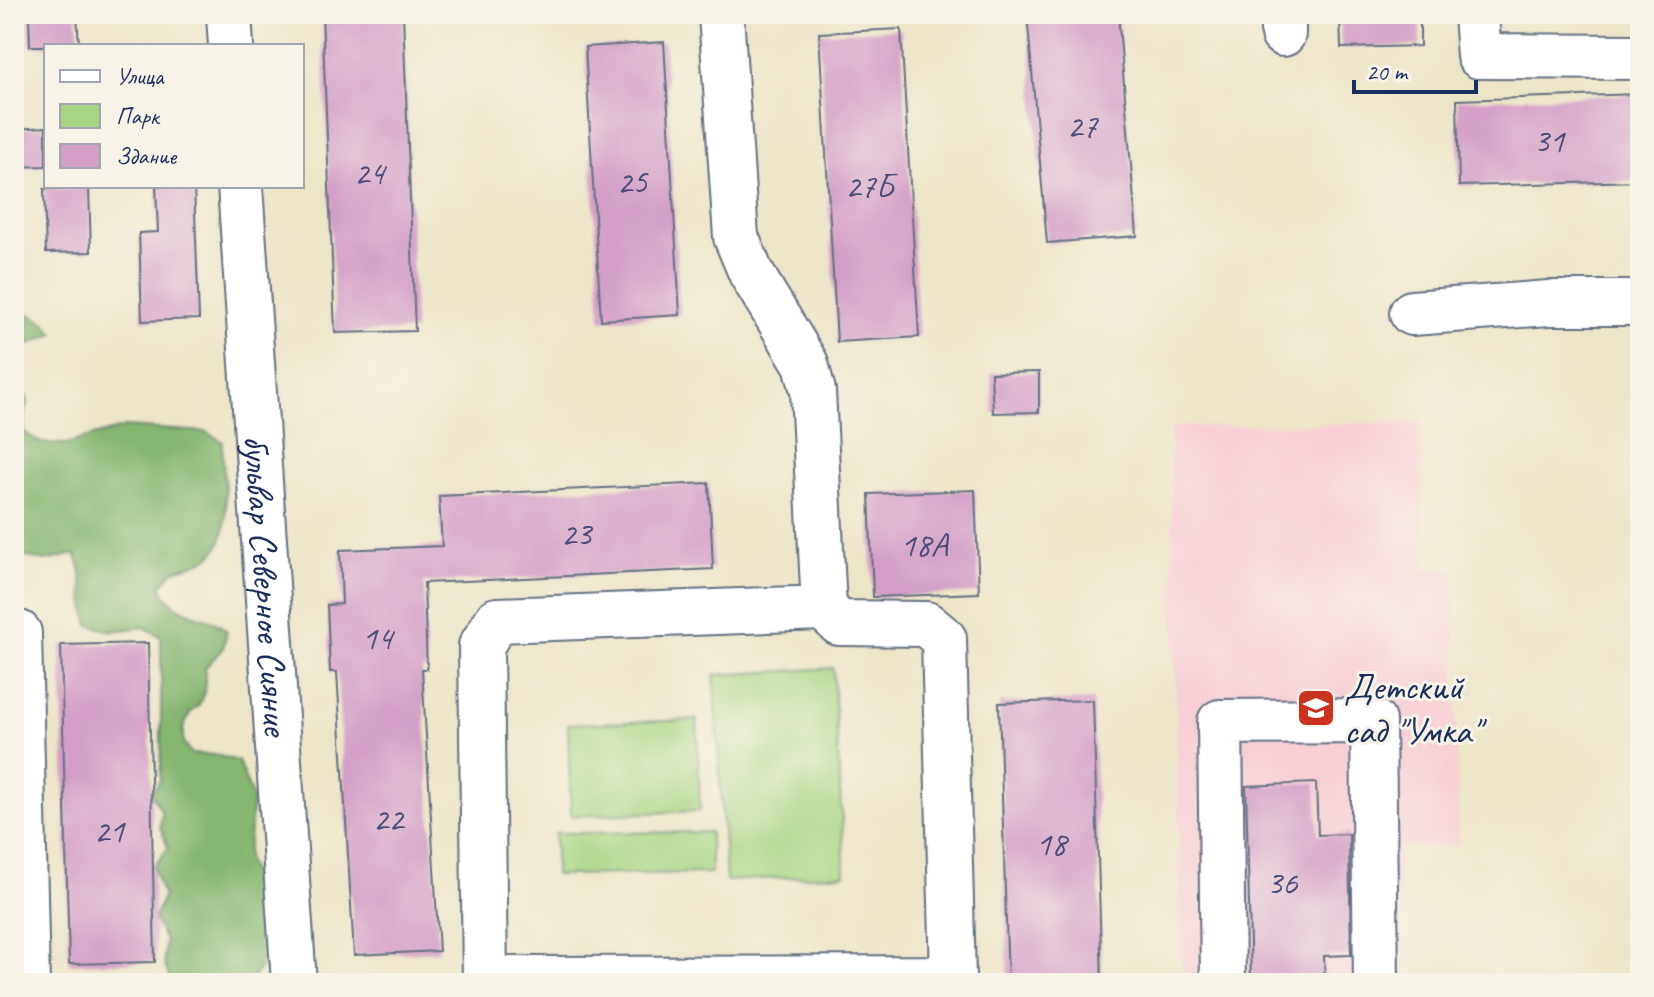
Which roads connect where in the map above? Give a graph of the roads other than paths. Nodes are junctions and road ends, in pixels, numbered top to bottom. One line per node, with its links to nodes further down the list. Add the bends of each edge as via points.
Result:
1 (229, 14): 4 (street)
2 (721, 14): 9 (street, via 736,237 751,273 806,364 813,391)
3 (1476, 14): 5 (street, via 1479,56)
4 (231, 44)
5 (1640, 57)
6 (240, 188): 13 (street, бульвар Северное Сияние)
7 (1640, 303): 8 (street)
8 (1412, 313)
9 (824, 608): 11 (street, via 497,620 481,646); 11 (street, via 839,623 926,624 944,639 953,978)
10 (19, 633): 12 (street)
11 (485, 981)
12 (27, 983)
13 (294, 983)
14 (1223, 983): 15 (street, via 1220,722 1373,721)
15 (1376, 983)

